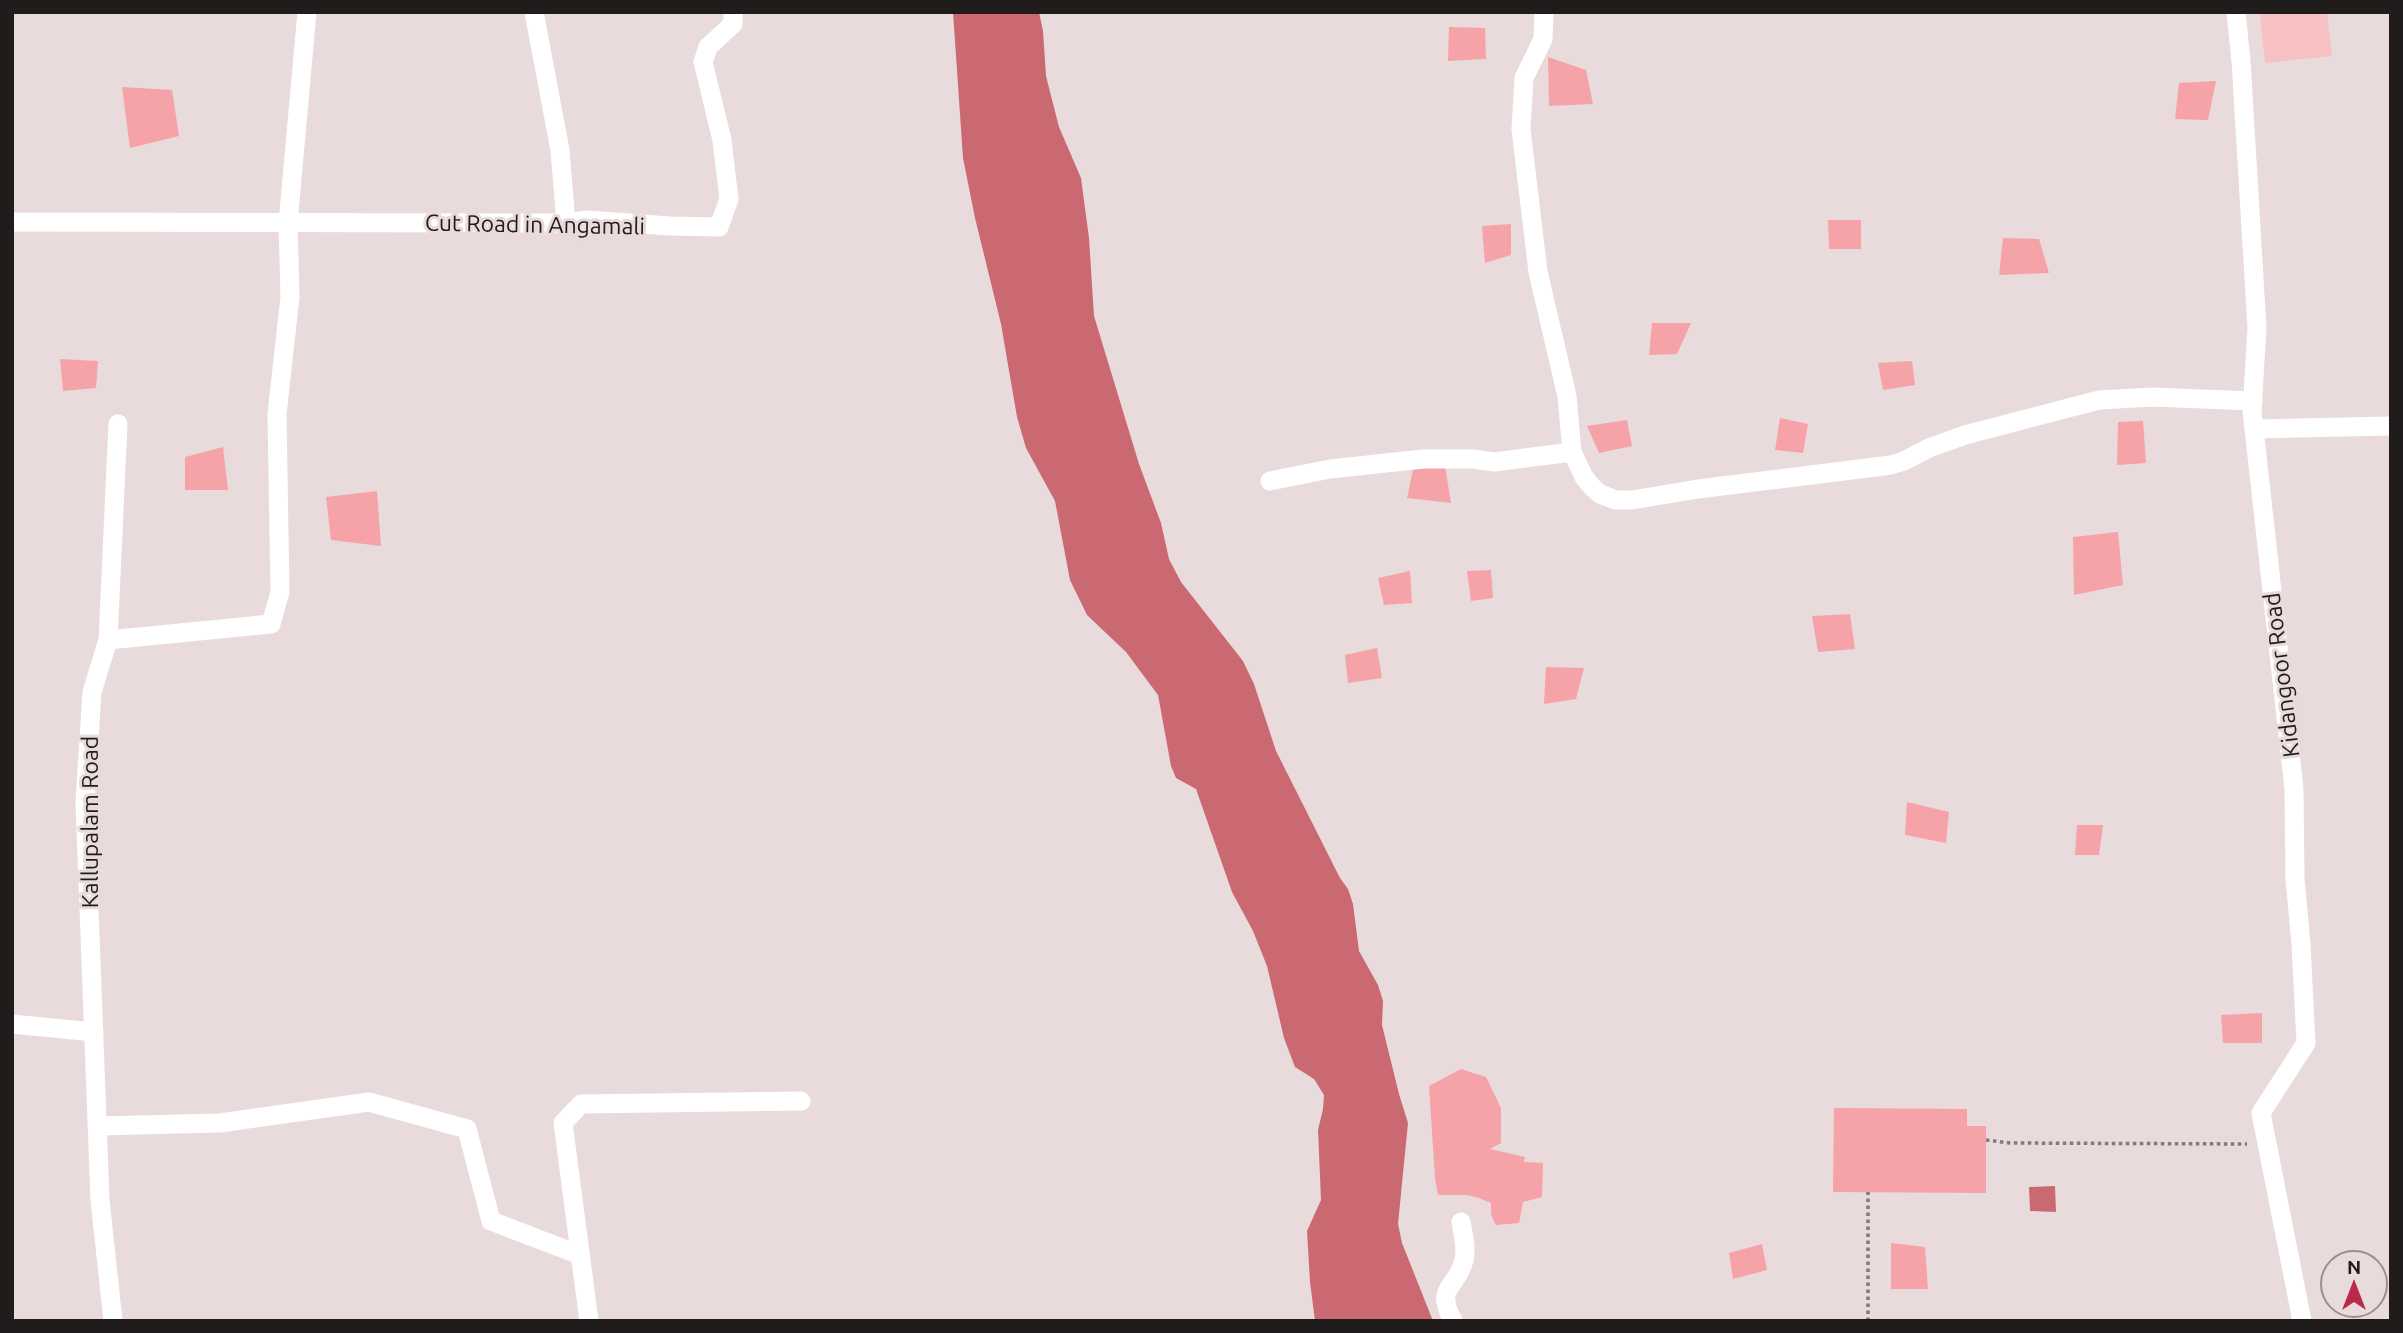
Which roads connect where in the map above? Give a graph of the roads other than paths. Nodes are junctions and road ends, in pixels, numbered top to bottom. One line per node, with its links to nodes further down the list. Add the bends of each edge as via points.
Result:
1 (307, 12): 7 (street)
2 (534, 12): 8 (street, via 561,150)
3 (733, 12): 8 (street, Cut Road in Angamali, via 733,24 708,47 703,62 722,140 729,199 719,227 587,220)
4 (1544, 12): 13 (street, via 1545,33 1524,78 1521,129 1538,272 1567,396)
5 (2236, 12): 9 (street, Kidangoor Road, via 2258,328)
6 (12, 222): 7 (street, Cut Road in Angamali)
7 (288, 223): 8 (street, Cut Road in Angamali); 15 (street, via 290,297 277,414 280,592 271,624)
8 (566, 223)
9 (2253, 401): 12 (street, Kidangoor Road); 13 (street, via 2099,400 1965,435 1891,465 1632,500 1600,494 1584,477)
10 (118, 424): 15 (street, Kallupalam Road)
11 (2391, 426): 12 (street)
12 (2254, 429): 25 (street, Kidangoor Road, via 2294,789 2306,1043 2261,1113)
13 (1573, 452): 14 (street, via 1494,462 1423,459)
14 (1270, 481)
15 (108, 640): 17 (street, Kallupalam Road, via 92,692 85,802)
16 (12, 1024): 17 (street)
17 (94, 1032): 19 (street, Kallupalam Road)
18 (801, 1101): 21 (street, via 581,1104 564,1124)
19 (98, 1126): 21 (street, via 220,1123 369,1102 467,1129 491,1221); 22 (street, Kallupalam Road, via 100,1200)
20 (1461, 1222): 24 (street, via 1465,1257 1445,1301)
21 (580, 1255): 23 (street)
22 (113, 1321)
23 (589, 1321)
24 (1453, 1321)
25 (2302, 1321)

